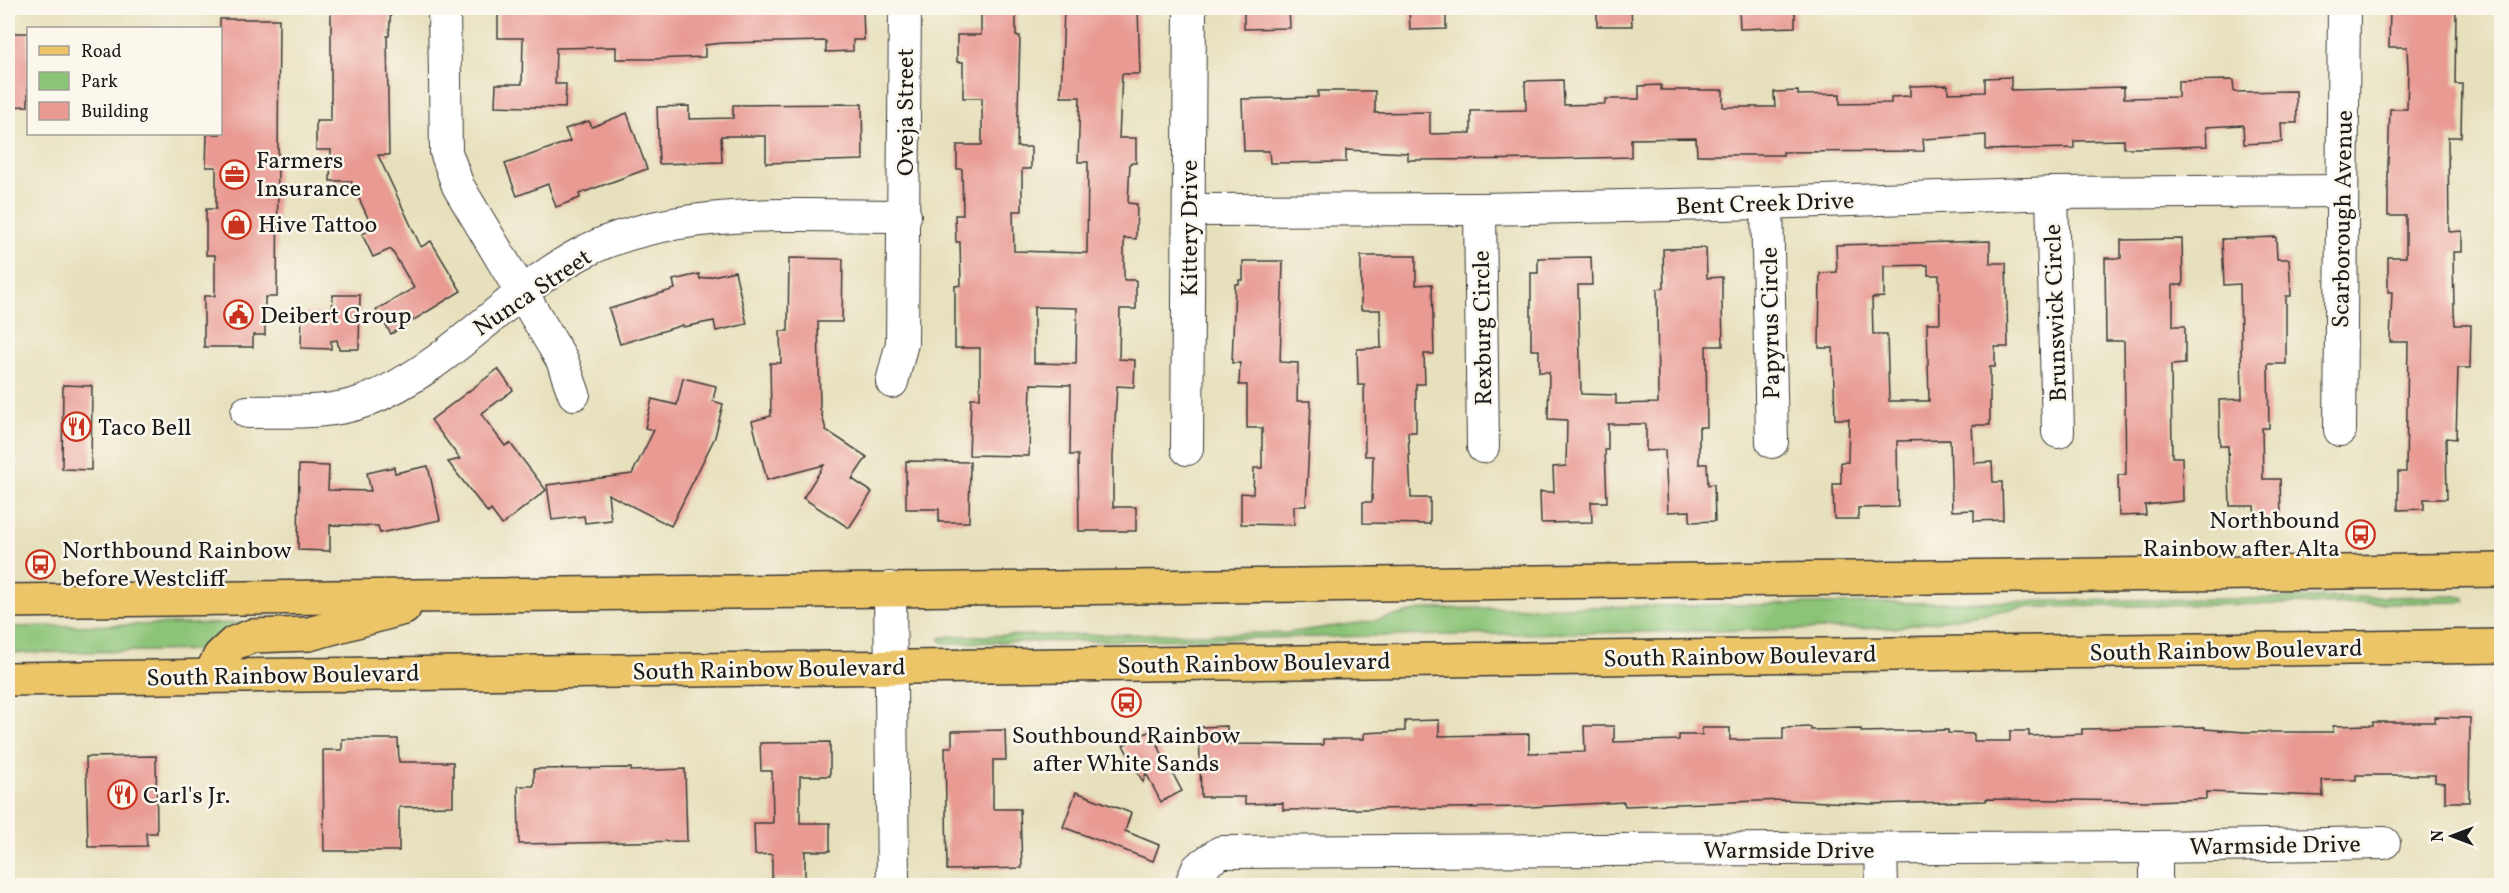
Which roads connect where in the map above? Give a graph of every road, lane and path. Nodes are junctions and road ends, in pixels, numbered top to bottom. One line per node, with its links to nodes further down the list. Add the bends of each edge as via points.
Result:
1 (444, 8): 11 (street, via 446,152 458,186)
2 (905, 8): 10 (street, Oveja Street)
3 (1190, 8): 9 (street, Kittery Drive)
4 (2344, 8): 5 (street, Scarborough Avenue)
5 (2342, 191): 6 (street, Bent Creek Drive); 15 (street, Scarborough Avenue)
6 (2052, 193): 7 (street, Bent Creek Drive); 16 (street, Brunswick Circle)
7 (1767, 203): 8 (street, Bent Creek Drive); 17 (street, Papyrus Circle)
8 (1480, 209): 9 (street, Bent Creek Drive); 18 (street, Rexburg Circle)
9 (1189, 210): 19 (street, Kittery Drive)
10 (905, 216): 11 (street, Nunca Street, via 745,216 656,225 579,254); 12 (street, Oveja Street, via 902,343)
11 (523, 293): 13 (street, via 562,360); 14 (street, Nunca Street, via 407,381 363,402 320,411)
12 (892, 382)
13 (574, 394)
14 (247, 412)
15 (2340, 430)
16 (2058, 432)
17 (1772, 442)
18 (1483, 447)
19 (1187, 449)
20 (2502, 570): 21 (main road)
21 (890, 588): 22 (main road); 25 (street)
22 (449, 596): 23 (main road); 26 (main road, via 309,634 252,636 234,643 220,656)
23 (8, 601)
24 (2502, 646): 25 (main road, South Rainbow Boulevard)
25 (891, 667): 26 (main road, South Rainbow Boulevard); 32 (street)
26 (210, 676): 27 (main road, South Rainbow Boulevard)
27 (8, 680)
28 (2384, 843): 29 (street, Warmside Drive)
29 (2156, 847): 30 (street, Warmside Drive); 34 (street)
30 (1881, 849): 31 (street, Warmside Drive, via 1221,852); 33 (street)
31 (1194, 877)
32 (893, 885)
33 (1882, 885)
34 (2156, 885)

